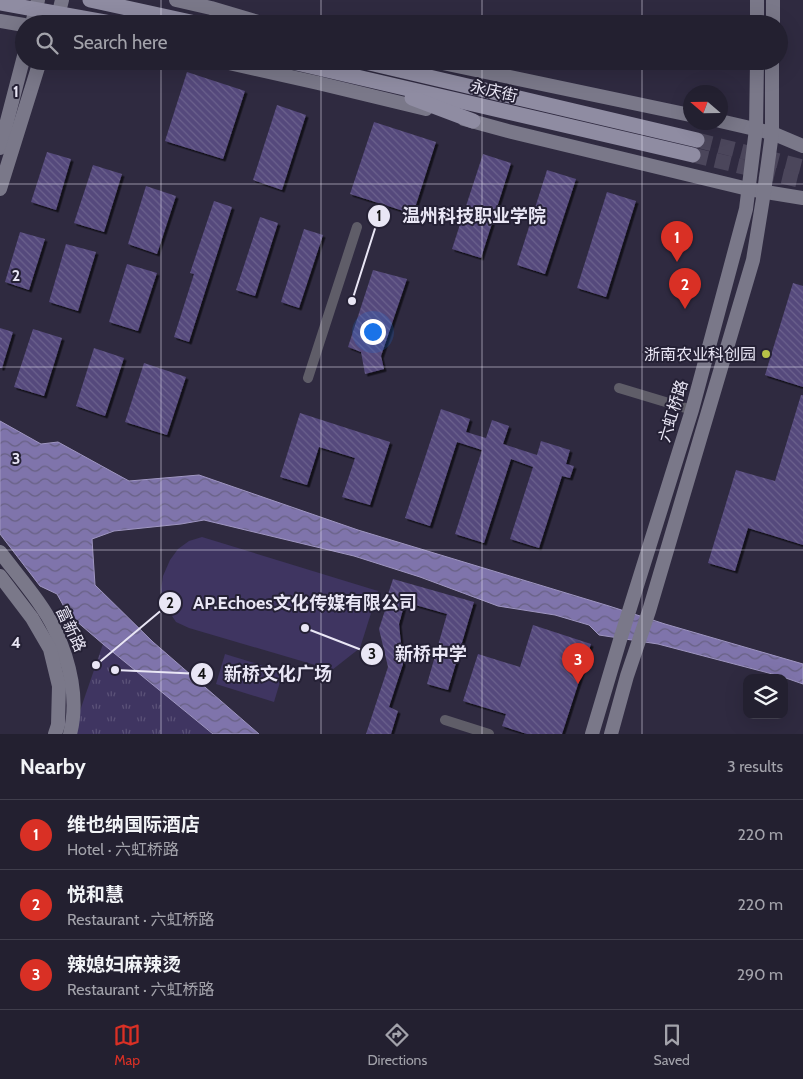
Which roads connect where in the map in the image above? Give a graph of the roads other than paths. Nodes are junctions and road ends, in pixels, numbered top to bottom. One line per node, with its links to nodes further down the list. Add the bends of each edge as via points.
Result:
1 (38, 0): 8 (main road)
2 (62, 0): 9 (main road)
3 (90, 0): 11 (main road)
4 (176, 0): 12 (main road)
5 (757, 0): 13 (main road)
6 (773, 0): 14 (main road)
7 (0, 3): 10 (main road)
8 (34, 15)
9 (58, 15)
10 (66, 15)
11 (159, 15)
12 (235, 15)
13 (757, 15)
14 (773, 15)
15 (0, 21): 16 (main road)
16 (15, 24)
17 (20, 70): 32 (main road)
18 (37, 70): 33 (main road)
19 (260, 70): 27 (main road)
20 (327, 70): 25 (main road, 永庆街)
21 (396, 70): 25 (main road, 永庆街, via 695,147)
22 (476, 70): 26 (main road)
23 (757, 70): 29 (main road, 六虹桥路)
24 (772, 70): 30 (main road, 六虹桥路)
25 (362, 78): 27 (main road)
26 (683, 114)
27 (473, 121): 34 (main road)
28 (728, 123): 29 (main road)
29 (756, 129): 30 (main road); 34 (main road, 六虹桥路)
30 (772, 133): 31 (main road); 35 (main road, 六虹桥路)
31 (803, 146)
32 (0, 148)
33 (0, 189)
34 (748, 189): 35 (main road); 40 (main road, 六虹桥路, via 746,209)
35 (764, 192): 36 (main road); 48 (main road, 六虹桥路, via 753,260)
36 (803, 198)
37 (357, 227): 38 (street)
38 (308, 378)
39 (619, 388): 40 (street)
40 (692, 410): 47 (main road, 六虹桥路)
41 (0, 552): 45 (main road, 富新路, via 55,629 70,670 74,702)
42 (0, 576): 44 (main road, 富新路, via 32,618 50,649 59,686)
43 (445, 720): 46 (street)
44 (56, 734)
45 (70, 734)
46 (489, 734)
47 (592, 734)
48 (611, 734)

